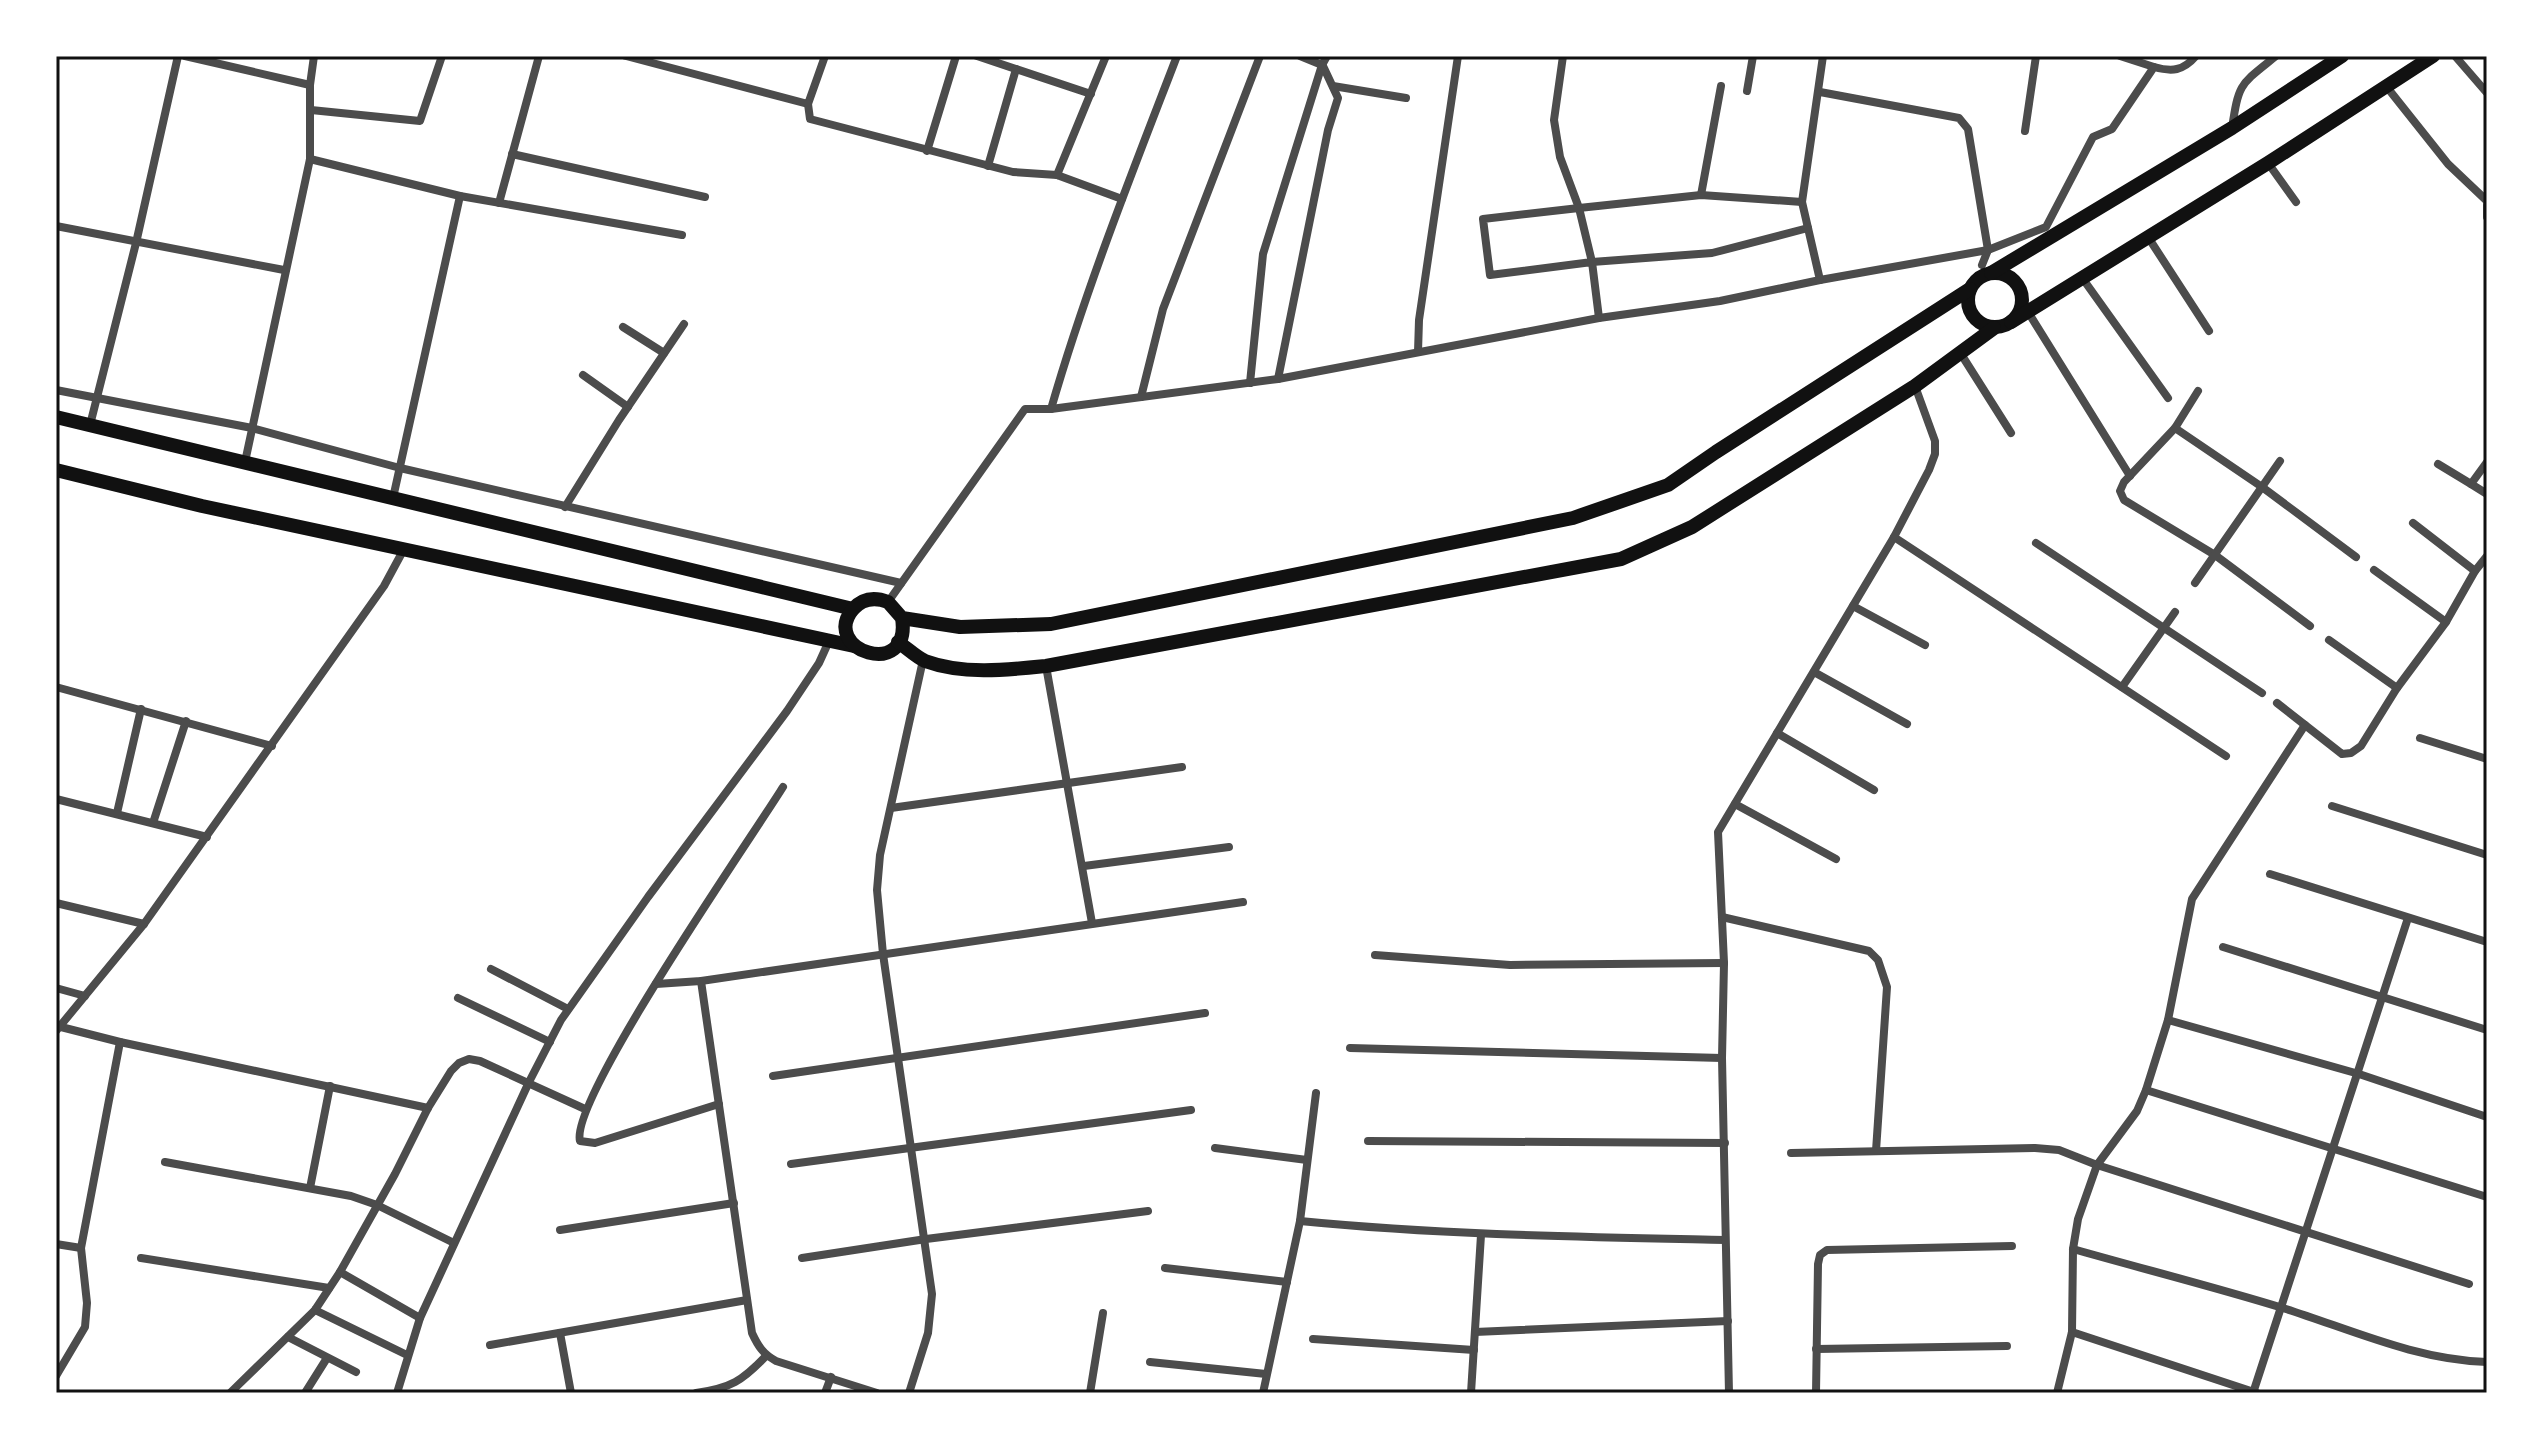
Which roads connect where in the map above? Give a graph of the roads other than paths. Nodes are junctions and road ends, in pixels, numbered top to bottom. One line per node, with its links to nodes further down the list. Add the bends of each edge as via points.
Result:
1 (178, 56): 61 (street)
2 (185, 56): 28 (street)
3 (314, 56): 28 (street)
4 (442, 56): 38 (street, via 420,121)
5 (539, 56): 42 (street)
6 (626, 56): 37 (street)
7 (825, 56): 37 (street)
8 (956, 56): 41 (street)
9 (977, 56): 27 (street)
10 (1106, 56): 35 (street)
11 (1177, 56): 50 (street)
12 (1260, 56): 85 (street, via 1163,309)
13 (1300, 56): 25 (street)
14 (1458, 56): 76 (street)
15 (1563, 56): 55 (street, via 1554,120 1560,157)
16 (1753, 56): 32 (street)
17 (1823, 56): 33 (street)
18 (2036, 56): 40 (street)
19 (2120, 56): 26 (street)
20 (2196, 56): 26 (street, via 2171,72)
21 (2276, 56): 39 (street, via 2238,90)
22 (2342, 56): 39 (highway)
23 (2433, 56): 31 (highway)
24 (2455, 56): 34 (street)
25 (1325, 61): 29 (street); 81 (street, via 1263,254)
26 (2154, 67): 62 (street, via 2112,129 2093,137 2046,227)
27 (1016, 69): 35 (street); 45 (street)
28 (310, 85): 38 (street)
29 (1333, 86): 36 (street); 80 (street, via 1338,98)
30 (1721, 86): 47 (street)
31 (2386, 86): 44 (highway); 54 (street, via 2448,164)
32 (1747, 91)
33 (1820, 92): 51 (street); 62 (street, via 1964,122)
34 (2487, 93)
35 (1091, 94): 46 (street)
36 (1406, 98)
37 (808, 104): 41 (street, via 810,119)
38 (311, 110): 43 (street)
39 (2232, 128): 64 (highway)
40 (2025, 131)
41 (927, 151): 45 (street)
42 (512, 154): 49 (street); 53 (street)
43 (310, 159): 48 (street); 65 (street)
44 (2268, 163): 52 (street); 60 (highway)
45 (988, 166): 46 (street)
46 (1057, 175): 50 (street)
47 (1701, 195): 51 (street); 55 (street)
48 (460, 196): 53 (street); 99 (street)
49 (705, 197)
50 (1122, 199): 89 (street, via 1075,325)
51 (1802, 202): 58 (street)
52 (2296, 202)
53 (499, 203): 59 (street)
54 (2487, 203): 56 (street)
55 (1579, 208): 63 (street); 63 (street, via 1483,219 1490,275)
56 (2487, 217)
57 (56, 226): 61 (street)
58 (1808, 228): 63 (street, via 1712,253); 67 (street)
59 (682, 235)
60 (2148, 237): 66 (highway); 75 (street)
61 (136, 243): 65 (street); 87 (street)
62 (1988, 250): 64 (street); 67 (street)
63 (1592, 262): 70 (street)
64 (1987, 269): 68 (highway); 71 (highway, via 2009,276 2020,290 2021,308)
65 (284, 270): 92 (street)
66 (2083, 279): 69 (highway); 86 (street)
67 (1820, 280): 70 (street)
68 (1970, 289): 74 (highway, via 1972,315); 122 (highway, via 1668,485 1573,518 1051,624 960,627)
69 (2028, 312): 71 (highway); 101 (street)
70 (1599, 318): 76 (street)
71 (2011, 322): 74 (highway)
72 (684, 324): 77 (street)
73 (623, 327): 77 (street)
74 (1994, 328): 78 (highway)
75 (2209, 331)
76 (1418, 352): 80 (street)
77 (664, 353): 88 (street)
78 (1961, 354): 82 (highway); 94 (street)
79 (583, 375): 88 (street)
80 (1278, 379): 81 (street)
81 (1250, 383): 85 (street)
82 (1915, 386): 108 (street, via 1935,454); 132 (highway, via 1692,527 1621,559)
83 (56, 390): 87 (street)
84 (2198, 391): 93 (street)
85 (1141, 397): 89 (street)
86 (2168, 398)
87 (96, 399): 91 (street); 92 (street)
88 (628, 407): 106 (street)
89 (1051, 409): 116 (street, via 1025,409)
90 (56, 417): 91 (highway)
91 (90, 425): 96 (highway)
92 (252, 428): 96 (street); 99 (street)
93 (2175, 428): 101 (street); 103 (street)
94 (2011, 433)
95 (2280, 461): 103 (street)
96 (245, 462): 105 (highway)
97 (2487, 462): 102 (street)
98 (2438, 464): 102 (street)
99 (400, 468): 105 (street); 106 (street)
100 (56, 470): 110 (highway)
101 (2130, 476): 111 (street, via 2120,491 2124,500)
102 (2471, 484): 104 (street)
103 (2262, 487): 111 (street); 113 (street)
104 (2487, 494)
105 (393, 498): 120 (highway)
106 (565, 507): 116 (street)
107 (2413, 523): 115 (street)
108 (1894, 537): 119 (street); 135 (street)
109 (2036, 543): 125 (street)
110 (404, 549): 127 (highway); 145 (street)
111 (2215, 555): 117 (street); 124 (street)
112 (2487, 556): 115 (street)
113 (2356, 557)
114 (2374, 570): 123 (street)
115 (2475, 571): 123 (street)
116 (901, 583): 118 (street)
117 (2195, 583)
118 (888, 602): 120 (highway, via 869,599); 122 (highway)
119 (1853, 606): 129 (street); 133 (street)
120 (853, 609): 130 (highway, via 847,632)
121 (2175, 612): 125 (street)
122 (902, 618): 128 (highway)
123 (2446, 622): 136 (street)
124 (2310, 626)
125 (2163, 629): 135 (street); 137 (street)
126 (2329, 640): 136 (street)
127 (829, 641): 130 (highway); 182 (street, via 787,711)
128 (898, 642): 130 (highway, via 877,655); 131 (highway)
129 (1925, 645)
130 (854, 646)
131 (923, 660): 132 (highway, via 988,671); 155 (street)
132 (1046, 666): 149 (street)
133 (1814, 672): 141 (street); 143 (street)
134 (56, 687): 139 (street)
135 (2122, 687): 146 (street)
136 (2397, 688): 142 (street, via 2361,746 2351,753 2342,754)
137 (2262, 693)
138 (2277, 703): 142 (street)
139 (141, 709): 140 (street); 156 (street)
140 (186, 721): 145 (street); 157 (street)
141 (1907, 724)
142 (2305, 725): 184 (street, via 2192,899)
143 (1777, 733): 151 (street); 153 (street)
144 (2420, 738): 147 (street)
145 (272, 746): 158 (street)
146 (2226, 756)
147 (2487, 759)
148 (1182, 767): 149 (street)
149 (1069, 785): 155 (street); 162 (street)
150 (783, 787): 177 (street)
151 (1874, 790)
152 (56, 799): 156 (street)
153 (1735, 804): 161 (street); 166 (street, via 1718,832)
154 (2332, 806): 160 (street)
155 (891, 808): 172 (street, via 877,890)
156 (117, 813): 157 (street)
157 (153, 823): 158 (street)
158 (207, 837): 169 (street)
159 (1229, 847): 162 (street)
160 (2487, 855)
161 (1836, 859)
162 (1084, 866): 168 (street)
163 (2270, 874): 167 (street)
164 (1243, 902): 168 (street)
165 (56, 903): 169 (street)
166 (1722, 917): 174 (street); 208 (street, via 1869,951 1878,960 1887,987)
167 (2408, 918): 170 (street); 181 (street)
168 (1092, 923): 172 (street)
169 (144, 924): 179 (street)
170 (2487, 942)
171 (2223, 947): 181 (street)
172 (883, 954): 176 (street); 190 (street)
173 (1375, 955): 174 (street, via 1510,965)
174 (1724, 963): 191 (street)
175 (491, 969): 182 (street)
176 (701, 981): 177 (street); 198 (street)
177 (656, 984): 200 (street)
178 (56, 988): 179 (street)
179 (85, 996): 185 (street)
180 (458, 998): 188 (street)
181 (2384, 998): 186 (street); 192 (street)
182 (568, 1009): 188 (street)
183 (1205, 1013): 190 (street)
184 (2168, 1020): 192 (street); 196 (street)
185 (57, 1028): 187 (street)
186 (2487, 1030)
187 (120, 1042): 195 (street); 228 (street)
188 (550, 1042): 194 (street)
189 (1350, 1048): 191 (street)
190 (898, 1057): 193 (street); 206 (street)
191 (1722, 1058): 204 (street)
192 (2359, 1074): 202 (street); 207 (street)
193 (773, 1076)
194 (529, 1082): 199 (street, via 469,1059 451,1071); 200 (street); 225 (street)
195 (330, 1086): 199 (street); 214 (street)
196 (2146, 1090): 207 (street); 213 (street)
197 (1316, 1093): 210 (street)
198 (719, 1104): 200 (street, via 589,1144 579,1135); 216 (street)
199 (428, 1108): 217 (street)
200 (585, 1109)
201 (1191, 1110): 206 (street)
202 (2487, 1117)
203 (1368, 1141): 204 (street)
204 (1725, 1143): 224 (street)
205 (1215, 1148): 210 (street)
206 (913, 1149): 212 (street); 223 (street)
207 (2334, 1149): 215 (street); 221 (street)
208 (1876, 1151): 209 (street); 213 (street, via 2035,1148 2059,1150)
209 (1791, 1153)
210 (1307, 1160): 219 (street)
211 (165, 1162): 214 (street)
212 (791, 1164)
213 (2097, 1165): 221 (street); 229 (street)
214 (310, 1188): 217 (street)
215 (2487, 1197)
216 (734, 1203): 220 (street); 237 (street)
217 (377, 1205): 225 (street); 233 (street)
218 (1148, 1211): 223 (street)
219 (1300, 1221): 222 (street); 234 (street)
220 (560, 1230)
221 (2306, 1232): 235 (street); 238 (street)
222 (1481, 1235): 224 (street); 243 (street)
223 (926, 1239): 231 (street); 268 (street, via 932,1315)
224 (1725, 1240): 242 (street)
225 (454, 1243): 241 (street)
226 (56, 1244): 228 (street)
227 (2012, 1246): 250 (street, via 1827,1250 1818,1264)
228 (81, 1248): 259 (street, via 85,1327)
229 (2073, 1249): 238 (street); 244 (street)
230 (141, 1258): 236 (street)
231 (802, 1258)
232 (1165, 1268): 234 (street)
233 (340, 1272): 236 (street); 241 (street)
234 (1287, 1282): 258 (street)
235 (2469, 1284)
236 (329, 1288): 239 (street)
237 (747, 1300): 245 (street); 253 (street, via 752,1333)
238 (2282, 1308): 256 (street, via 2427,1355); 275 (street)
239 (315, 1310): 246 (street); 252 (street)
240 (1103, 1313): 269 (street)
241 (420, 1318): 252 (street)
242 (1728, 1321): 243 (street); 272 (street)
243 (1475, 1332): 251 (street)
244 (2072, 1332): 274 (street); 275 (street)
245 (560, 1333): 248 (street); 264 (street)
246 (288, 1337): 254 (street); 261 (street)
247 (1313, 1339): 251 (street)
248 (490, 1345)
249 (2007, 1346): 250 (street)
250 (1816, 1349): 273 (street)
251 (1474, 1350): 271 (street)
252 (407, 1355): 263 (street)
253 (766, 1356): 260 (street); 265 (street, via 733,1385)
254 (327, 1358): 257 (street); 262 (street)
255 (1150, 1362): 258 (street)
256 (2487, 1362)
257 (356, 1372)
258 (1266, 1374): 270 (street)
259 (56, 1376)
260 (831, 1377): 266 (street); 267 (street)
261 (230, 1393)
262 (305, 1393)
263 (397, 1393)
264 (571, 1393)
265 (696, 1393)
266 (825, 1393)
267 (877, 1393)
268 (909, 1393)
269 (1090, 1393)
270 (1263, 1393)
271 (1471, 1393)
272 (1729, 1393)
273 (1816, 1393)
274 (2057, 1393)
275 (2255, 1393)

